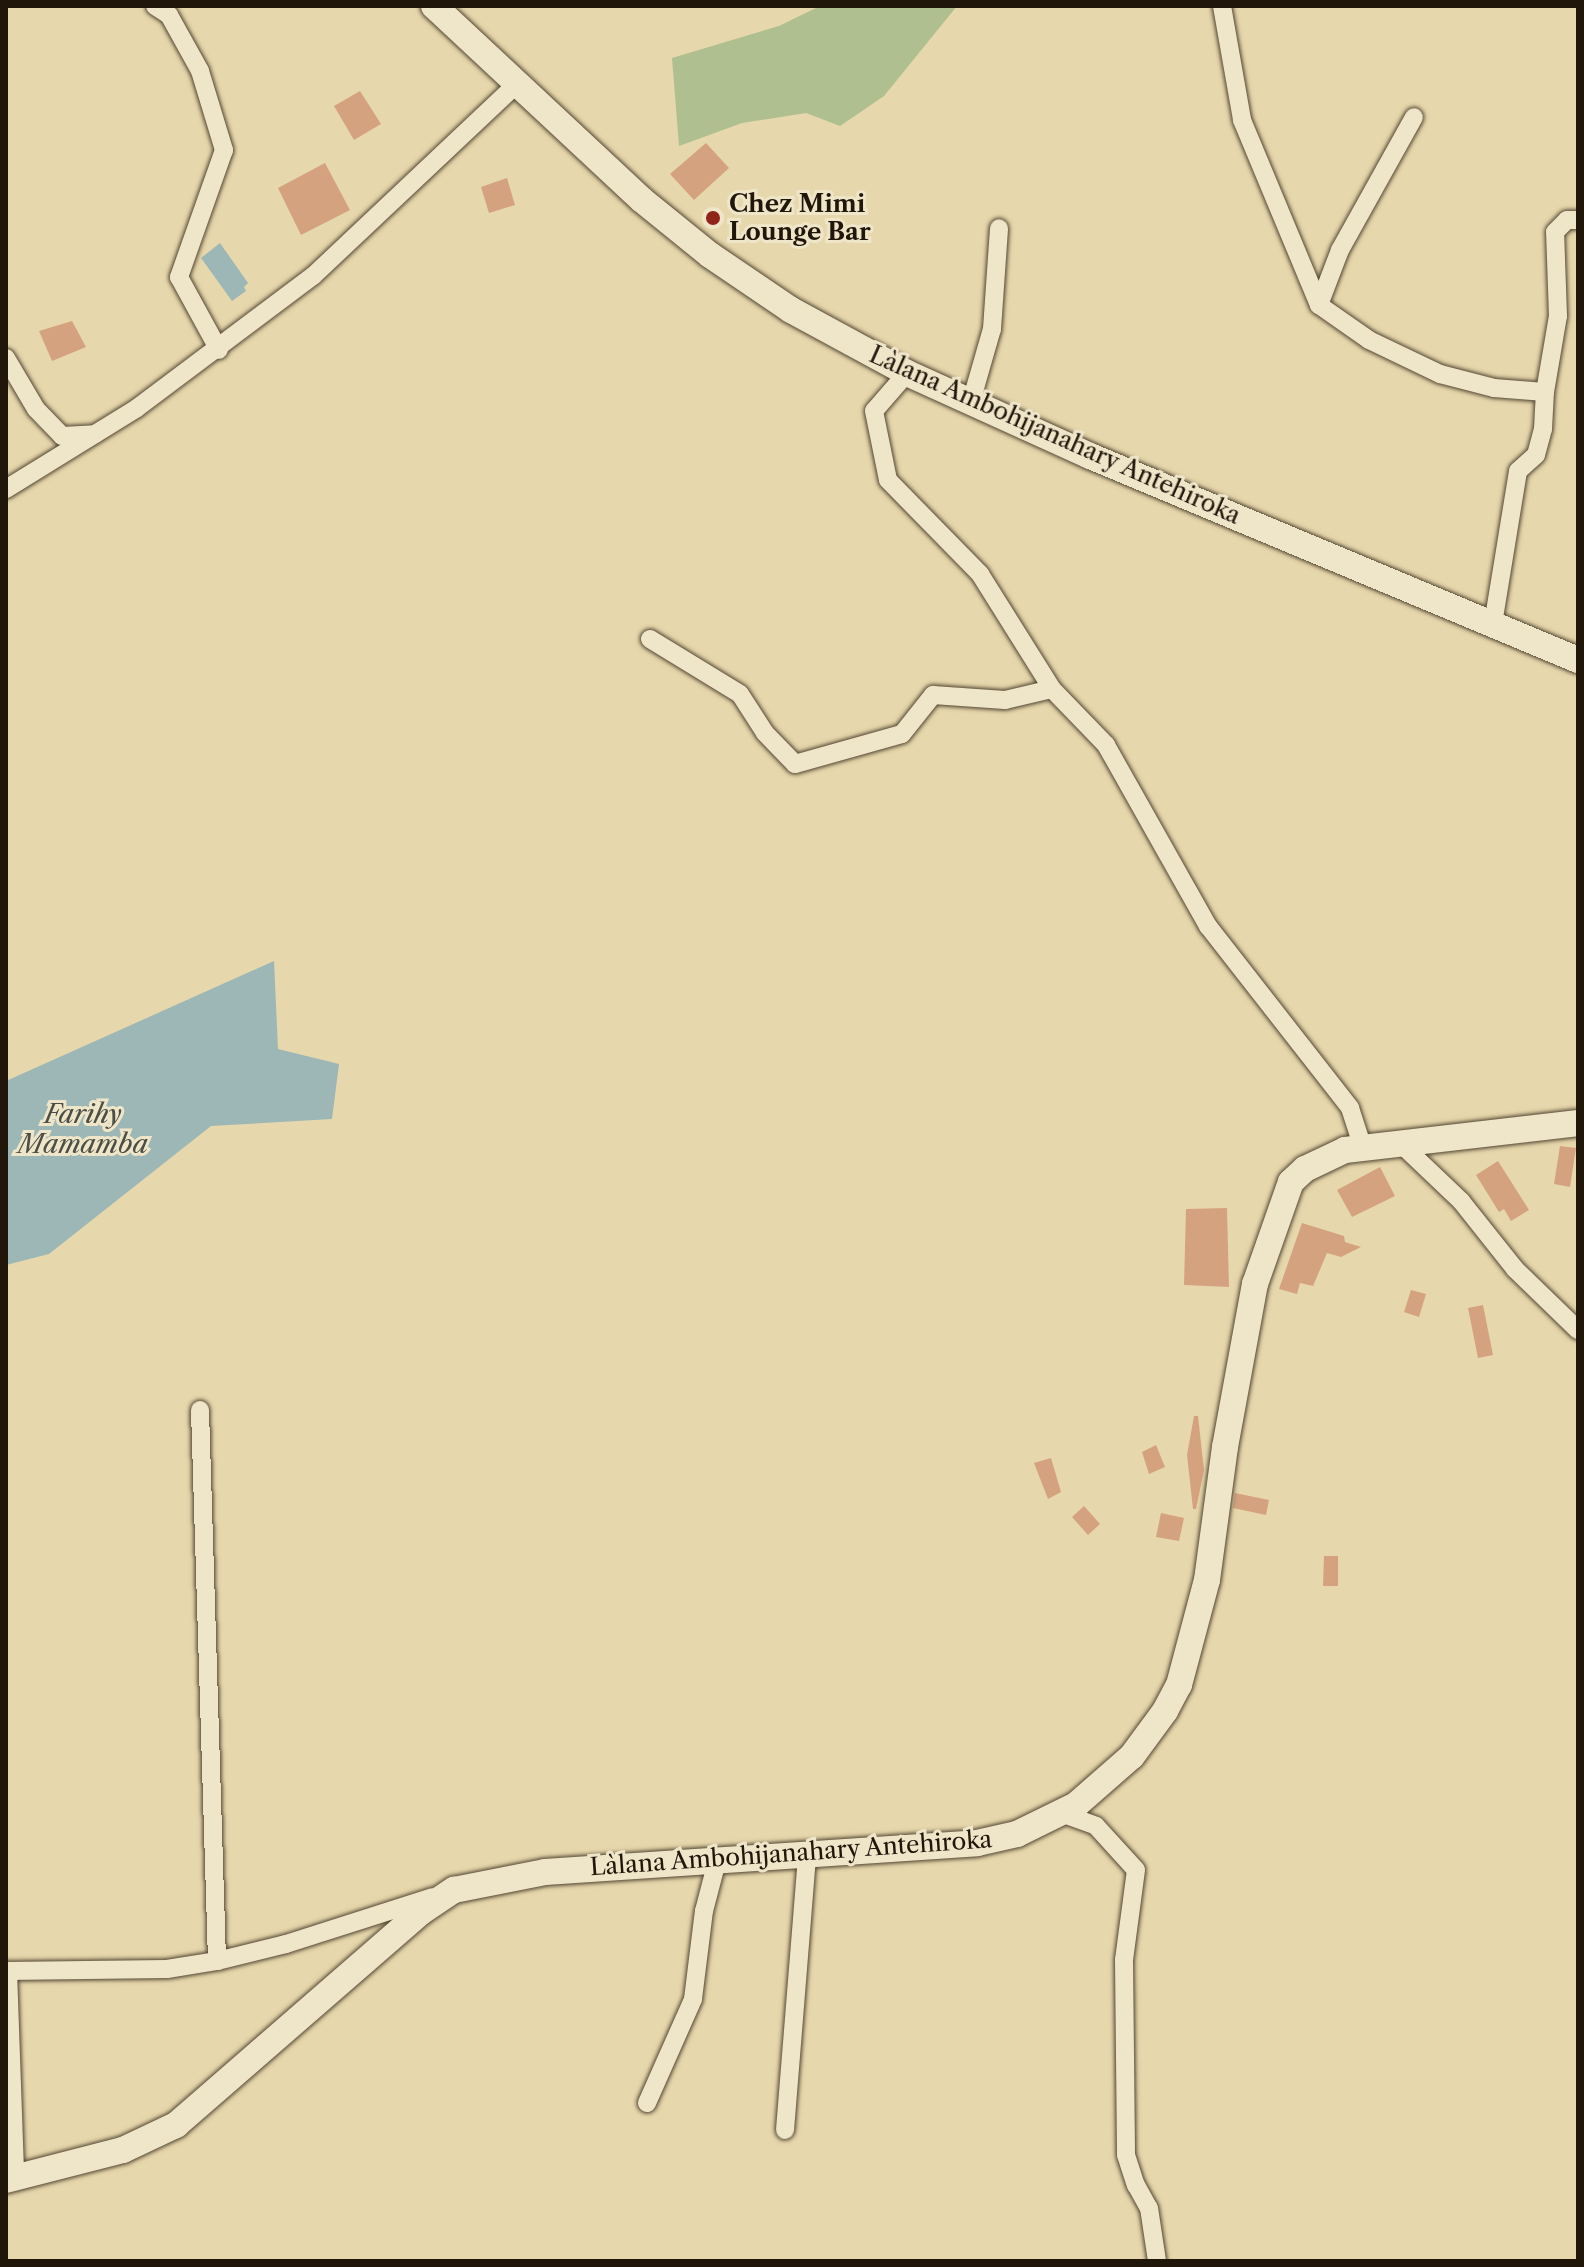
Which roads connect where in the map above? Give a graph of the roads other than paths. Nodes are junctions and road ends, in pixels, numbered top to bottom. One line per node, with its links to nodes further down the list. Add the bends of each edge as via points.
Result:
1 (155, 6): 9 (street, via 169,15 200,71 224,150 179,277)
2 (434, 6): 4 (street, Làlana Ambohijanahary Antehiroka)
3 (1222, 6): 8 (street, via 1242,120)
4 (516, 85): 9 (street, via 313,276); 11 (street, Làlana Ambohijanahary Antehiroka, via 710,255 791,310)
5 (1414, 117): 8 (street, via 1340,250)
6 (1578, 220): 12 (street, via 1567,220 1555,232 1558,316)
7 (999, 228): 13 (street, via 992,329)
8 (1319, 305): 12 (street, via 1369,340 1440,374 1494,388)
9 (219, 350): 14 (street)
10 (6, 358): 14 (street, via 36,409 62,436)
11 (907, 373): 13 (street, Làlana Ambohijanahary Antehiroka); 19 (street, via 874,411 888,480 980,574)
12 (1545, 392): 16 (street, via 1536,455 1518,471)
13 (971, 402): 16 (street, Làlana Ambohijanahary Antehiroka)
14 (98, 434): 15 (street)
15 (6, 489)
16 (1493, 624): 18 (street, Làlana Ambohijanahary Antehiroka)
17 (650, 639): 19 (street, via 740,694 765,733 795,764 902,734 933,695 1005,700)
18 (1578, 660)
19 (1052, 689): 22 (street, via 1106,745 1208,926 1350,1108)
20 (1578, 1123): 21 (street, Làlana Ambohijanahary Antehiroka)
21 (1399, 1142): 22 (street, Làlana Ambohijanahary Antehiroka); 23 (street, via 1461,1201 1515,1269)
22 (1363, 1148): 25 (street, Làlana Ambohijanahary Antehiroka, via 1345,1150 1305,1169 1291,1182 1282,1203 1255,1284 1207,1580 1179,1685 1132,1756)
23 (1578, 1330)
24 (200, 1410): 29 (street)
25 (1061, 1813): 26 (street, Làlana Ambohijanahary Antehiroka, via 1017,1834 977,1843); 34 (street, via 1096,1826 1136,1870 1124,1960 1126,2155 1149,2208)
26 (807, 1855): 27 (street, Làlana Ambohijanahary Antehiroka); 32 (street)
27 (717, 1861): 28 (street, Làlana Ambohijanahary Antehiroka, via 545,1872); 31 (street, via 704,1911 693,1999)
28 (454, 1890): 29 (street); 33 (street, Làlana Ambohijanahary Antehiroka, via 421,1912 176,2125 123,2150)
29 (217, 1961): 30 (street, via 167,1969)
30 (7, 1971): 33 (street)
31 (647, 2103)
32 (785, 2130)
33 (11, 2178)
34 (1157, 2261)

